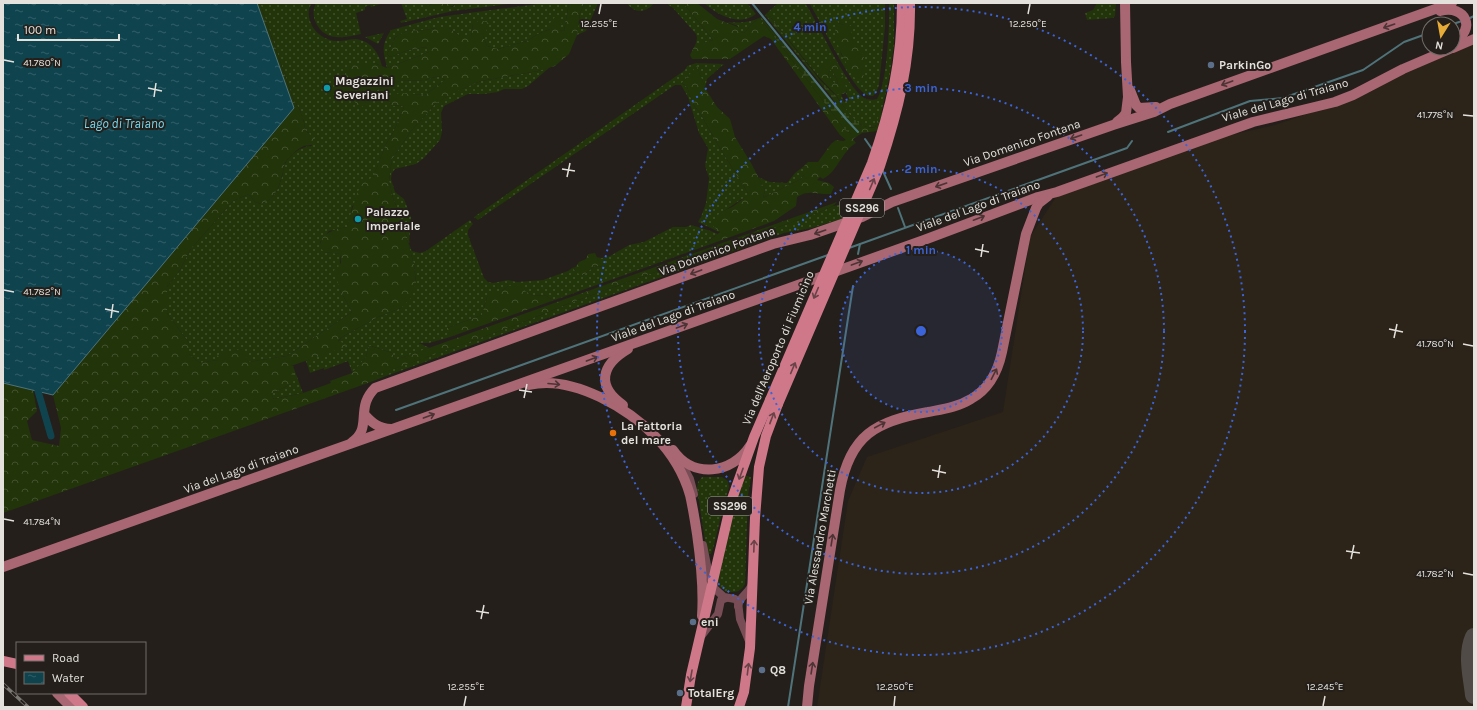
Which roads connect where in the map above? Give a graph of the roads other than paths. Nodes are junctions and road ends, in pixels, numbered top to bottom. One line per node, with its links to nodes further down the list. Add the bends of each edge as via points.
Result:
1 (902, 3): 21 (main road, Via dell'Aeroporto di Fiumicino / SS296, one-way to 21, bridge, via 900,60 886,125)
2 (910, 3): 21 (main road, Via dell'Aeroporto di Fiumicino / SS296, one-way to 2, bridge, via 877,173 889,139 902,91 908,53)
3 (1125, 3): 12 (street)
4 (1452, 3): 5 (street, Via Domenico Fontana)
5 (1411, 18): 6 (street, via 1444,10 1458,11 1466,21); 13 (street, Via Domenico Fontana, one-way to 13)
6 (1461, 36)
7 (1474, 39): 8 (street, Viale del Lago di Traiano)
8 (1461, 45)
9 (1426, 56): 11 (street)
10 (1434, 56): 11 (street, Viale del Lago di Traiano)
11 (1403, 69): 15 (street, Viale del Lago di Traiano, one-way to 11, via 1253,122 1335,102)
12 (1127, 81): 13 (street, via 1139,108); 14 (street, via 1126,113)
13 (1170, 104): 14 (street, Via Domenico Fontana, via 1154,112)
14 (1113, 124): 22 (street, Via Domenico Fontana, one-way to 22, via 892,202 862,217 810,236 773,244 375,388 366,402)
15 (1057, 192): 16 (street, Viale del Lago di Traiano, one-way to 15); 43 (street, Via Alessandro Marchetti, one-way to 15, via 839,496 850,457 865,436 881,424 959,405 971,400 986,387 994,376 1001,358 1023,244 1030,221 1039,203)
16 (646, 339): 17 (street, via 614,359); 18 (street, Viale del Lago di Traiano, one-way to 16)
17 (605, 376): 19 (street, via 598,387); 26 (street, via 605,382 617,400 648,422)
18 (502, 391): 19 (street, one-way to 19, via 545,383); 20 (street, Viale del Lago di Traiano)
19 (587, 392): 32 (street, via 615,405 645,426 679,469 692,507 702,567 703,604)
20 (488, 395): 23 (street, Via del Lago di Traiano, one-way to 20)
21 (774, 402): 24 (main road, Via dell'Aeroporto di Fiumicino / SS296); 29 (main road, Via dell'Aeroporto di Fiumicino / SS296, one-way to 21, via 756,483)
22 (365, 415): 23 (street, via 377,426); 25 (street, via 361,433)
23 (392, 429): 25 (street, Via del Lago di Traiano)
24 (754, 437): 26 (street, via 738,460 717,469 691,466); 28 (main road, Via dell'Aeroporto di Fiumicino / SS296, one-way to 28, via 732,499)
25 (349, 445): 27 (street, Via del Lago di Traiano)
26 (676, 454): 28 (street, via 690,479 706,564)
27 (3, 567)
28 (712, 580): 30 (street, via 717,592); 32 (main road, Via dell'Aeroporto di Fiumicino)
29 (753, 583): 31 (street, via 740,598); 33 (main road, Via dell'Aeroporto di Fiumicino)
30 (726, 598): 31 (street, via 735,599); 32 (street, via 721,600 718,614 703,633)
31 (738, 606): 33 (street)
32 (697, 646): 41 (main road, Via dell'Aeroporto di Fiumicino, one-way to 41)
33 (750, 648): 42 (main road, Via dell'Aeroporto di Fiumicino, one-way to 33, via 744,692)
34 (3, 662): 35 (main road); 36 (street)
35 (16, 664)
36 (16, 667)
37 (58, 694): 39 (street)
38 (70, 694): 40 (main road)
39 (71, 707)
40 (83, 707)
41 (686, 707)
42 (739, 707)
43 (807, 707)

